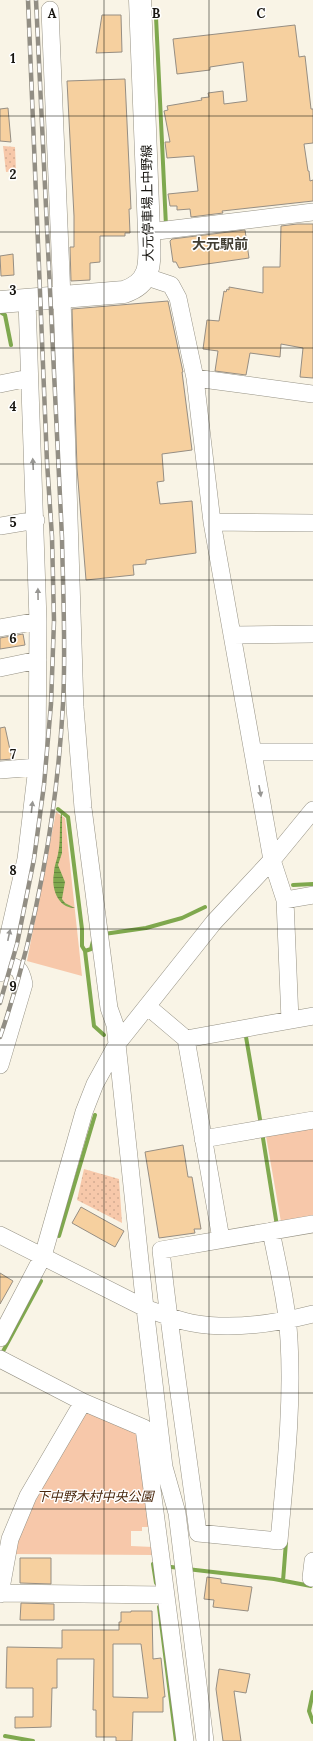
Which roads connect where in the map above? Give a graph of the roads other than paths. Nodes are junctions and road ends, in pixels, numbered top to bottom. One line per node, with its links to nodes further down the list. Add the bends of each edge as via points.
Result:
1 (140, 0): 4 (main road, 大元停車場上中野線)
2 (50, 10): 6 (street)
3 (313, 212): 4 (street)
4 (160, 230): 5 (main road, 大元停車場上中野線)
5 (147, 277): 6 (main road, 大元停車場上中野線, via 124,292); 10 (street, via 171,285 178,298)
6 (62, 298): 7 (main road, 大元停車場上中野線); 36 (street, via 75,707 83,808 109,1008 115,1025)
7 (27, 301): 8 (main road, 大元停車場上中野線); 9 (street)
8 (0, 302)
9 (29, 378): 11 (street); 13 (street, one-way to 9)
10 (194, 378): 12 (street); 14 (street)
11 (0, 384)
12 (313, 394)
13 (36, 520): 16 (street); 17 (street, one-way to 13)
14 (212, 522): 15 (street); 20 (street)
15 (313, 523)
16 (0, 526)
17 (38, 621): 18 (street); 21 (street)
18 (0, 628)
19 (313, 634): 20 (street)
20 (233, 635): 23 (street)
21 (38, 660): 22 (street); 25 (street)
22 (0, 668)
23 (254, 752): 24 (street); 28 (street, one-way to 28)
24 (313, 752)
25 (37, 767): 26 (street); 31 (street, one-way to 25, via 26,859)
26 (0, 770)
27 (313, 810): 28 (street)
28 (272, 860): 30 (street); 32 (street, via 214,922)
29 (313, 895): 30 (street)
30 (285, 900): 34 (street)
31 (1, 966): 37 (street, via 17,966 22,972 24,984)
32 (147, 1006): 35 (street); 36 (street)
33 (313, 1016): 34 (street)
34 (290, 1020): 35 (street)
35 (186, 1039): 39 (street)
36 (117, 1044): 44 (street, via 95,1084 84,1112); 45 (street)
37 (0, 1066)
38 (313, 1120): 39 (street)
39 (203, 1139): 43 (street)
40 (313, 1224): 41 (street)
41 (276, 1231): 43 (street); 48 (street)
42 (0, 1235): 44 (street)
43 (221, 1239): 47 (street, via 161,1250)
44 (43, 1256): 45 (street); 49 (street)
45 (145, 1308): 47 (street); 57 (street, via 164,1467 177,1512)
46 (313, 1314): 48 (street)
47 (168, 1316): 48 (street, via 191,1323 222,1326); 48 (street, via 198,1533 279,1541 289,1414)
48 (288, 1320)
49 (0, 1338)
50 (1, 1360): 51 (street)
51 (83, 1402): 54 (street, via 28,1496 10,1539); 55 (street, via 144,1428)
52 (313, 1561): 53 (street)
53 (313, 1578)
54 (0, 1593): 55 (street)
55 (165, 1595): 56 (street)
56 (185, 1741)
57 (205, 1741)

